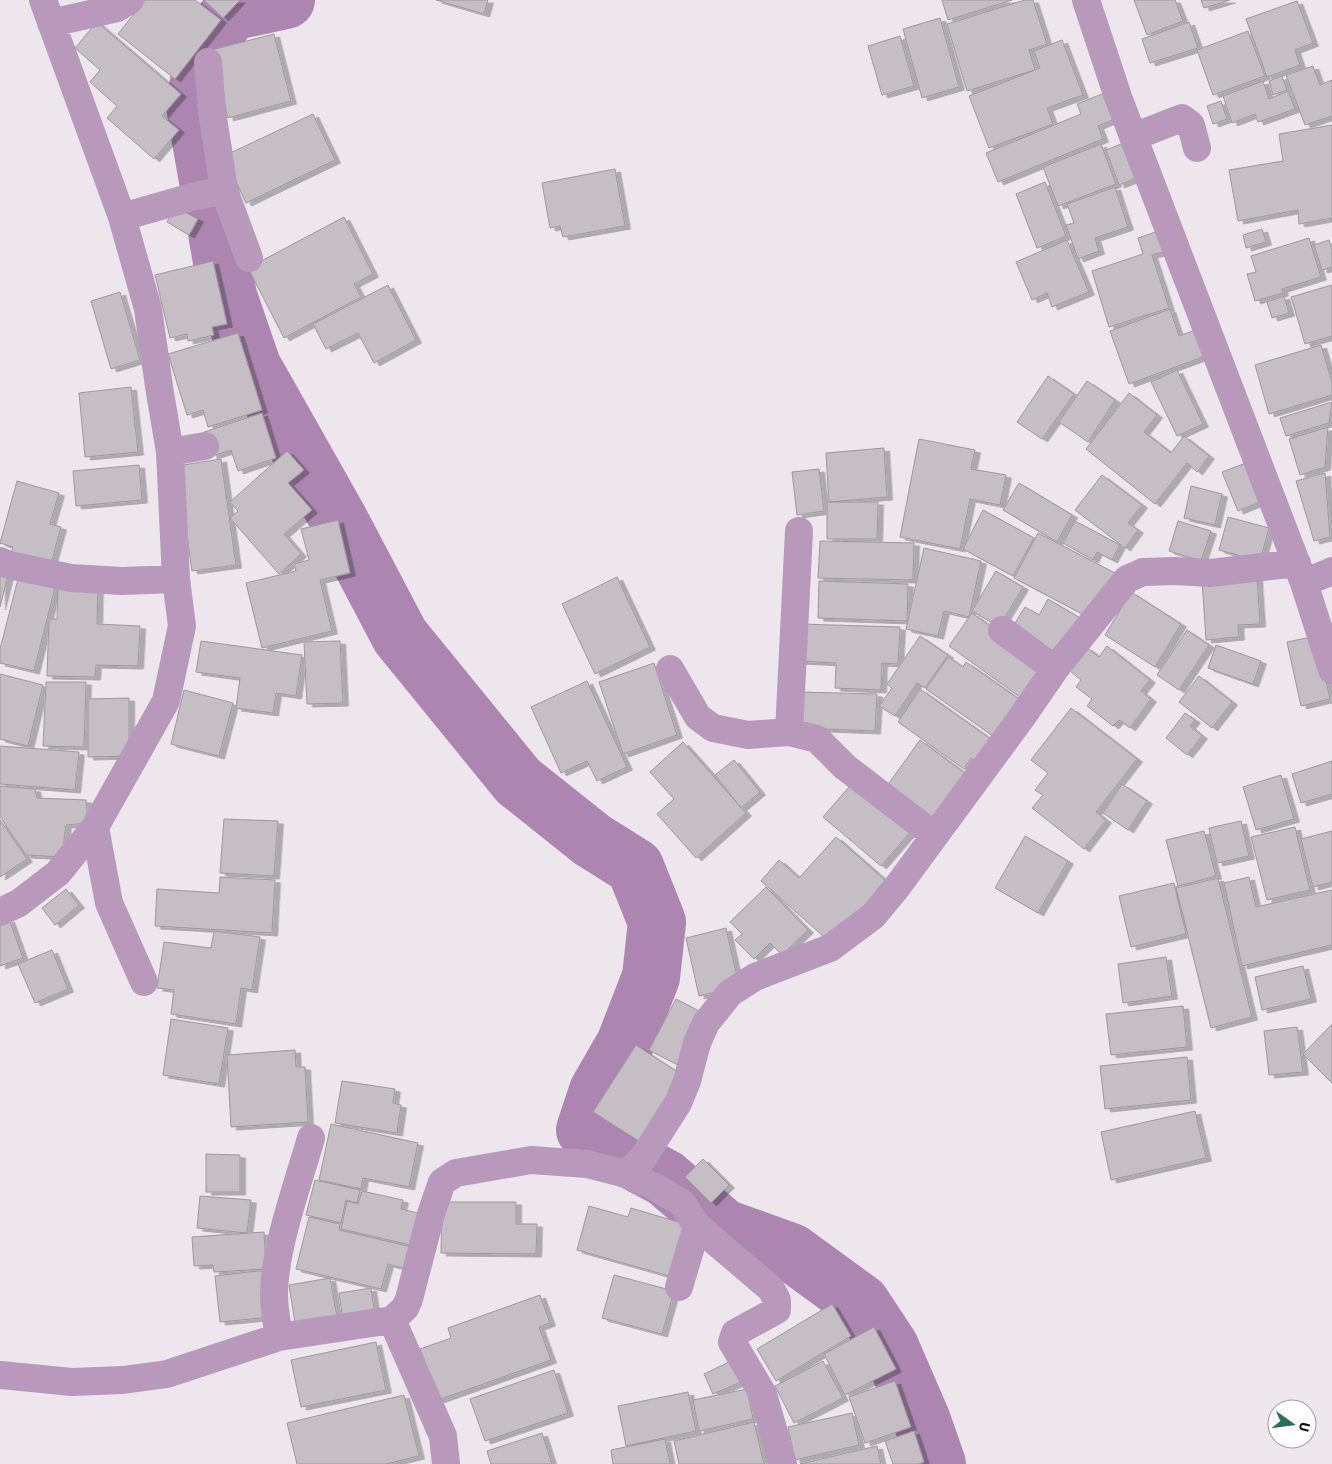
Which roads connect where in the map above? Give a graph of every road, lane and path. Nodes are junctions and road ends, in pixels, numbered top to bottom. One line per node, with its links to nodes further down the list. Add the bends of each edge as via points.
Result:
1 (130, 0): 3 (street, via 117,8)
2 (1086, 0): 5 (street)
3 (47, 12): 8 (street)
4 (208, 62): 7 (street, via 212,111)
5 (1133, 136): 6 (street, via 1182,118 1191,125); 15 (street)
6 (1198, 148)
7 (211, 193): 8 (street); 9 (street)
8 (122, 216): 11 (street, via 148,309)
9 (249, 258)
10 (205, 446): 11 (street)
11 (170, 452): 16 (street)
12 (799, 531): 21 (street)
13 (0, 561): 16 (street, via 71,578 122,582)
14 (1332, 572): 15 (street)
15 (1300, 573): 19 (street, via 1142,572 1127,579); 20 (street)
16 (176, 579): 22 (street, via 182,626 166,701)
17 (1002, 630): 19 (street)
18 (670, 669): 21 (street, via 698,717 714,728 748,735)
19 (1055, 669): 23 (street)
20 (1332, 670)
21 (789, 732): 23 (street, via 817,739 845,767)
22 (95, 827): 24 (street, via 58,873 20,903); 25 (street, via 109,903)
23 (934, 835): 27 (street, via 873,916 830,948 755,977 730,993 706,1023 678,1103)
24 (0, 912)
25 (144, 982)
26 (311, 1138): 31 (street, via 277,1264 274,1295)
27 (635, 1166): 28 (street, via 655,1187 682,1203); 30 (street, via 531,1160 456,1173 442,1182 405,1308)
28 (697, 1226): 29 (street); 34 (street, via 771,1289 777,1300 777,1310 735,1333 732,1342 763,1394)
29 (679, 1287)
30 (392, 1320): 31 (street); 33 (street, via 443,1436)
31 (279, 1337): 32 (street, via 168,1374 72,1382)
32 (0, 1375)
33 (446, 1464)
34 (783, 1464)

